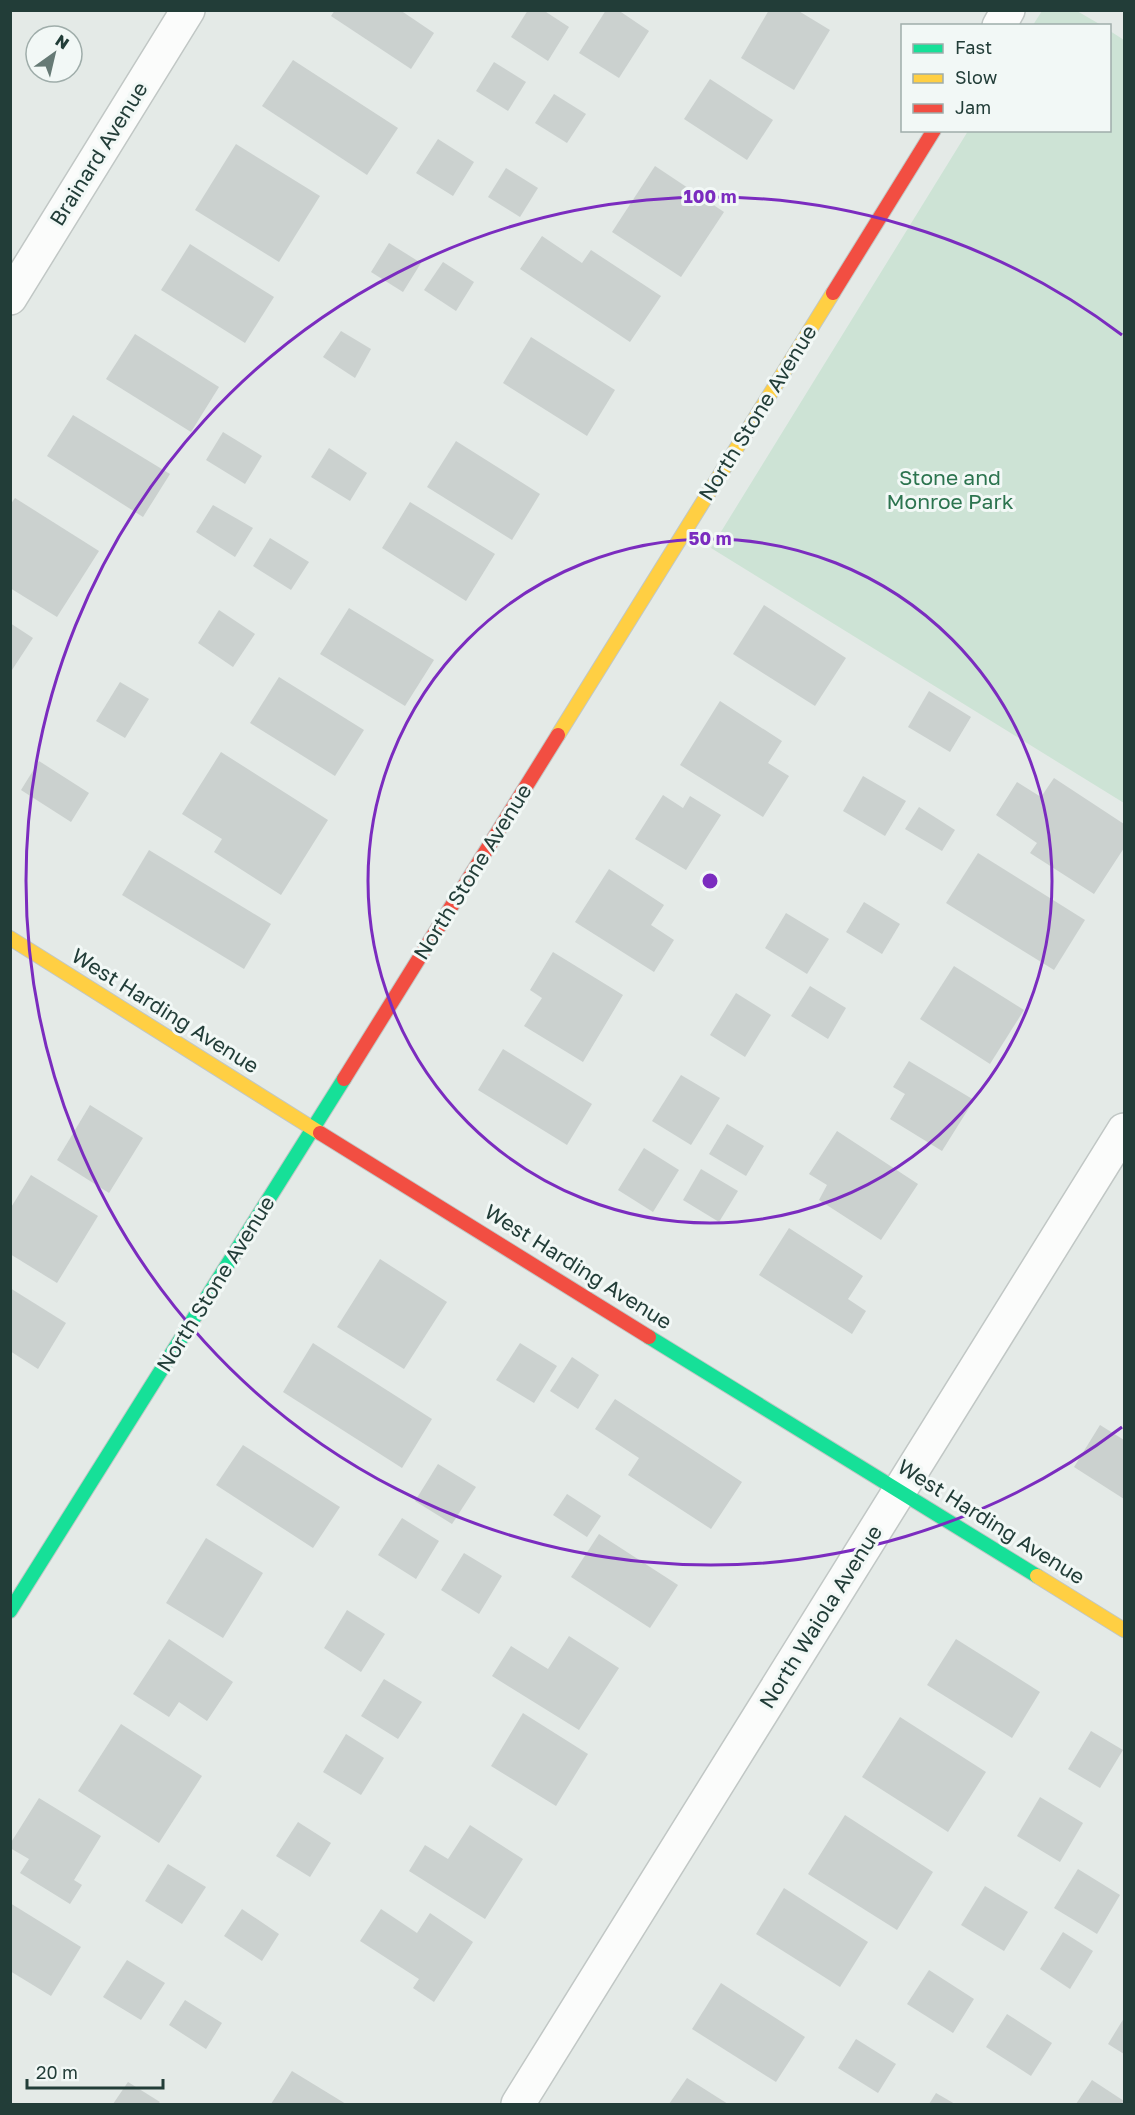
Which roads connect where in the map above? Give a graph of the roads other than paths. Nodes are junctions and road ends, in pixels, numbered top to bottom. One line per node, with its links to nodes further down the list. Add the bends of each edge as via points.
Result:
1 (188, 10): 5 (street, Brainard Avenue)
2 (1008, 10): 3 (street)
3 (1000, 24)
4 (933, 132): 7 (street, North Stone Avenue)
5 (10, 298)
6 (10, 938): 7 (street, West Harding Avenue)
7 (314, 1129): 9 (street, West Harding Avenue); 10 (street, North Stone Avenue)
8 (1125, 1130): 9 (street, North Waiola Avenue)
9 (899, 1490): 11 (street, West Harding Avenue); 12 (street, North Waiola Avenue)
10 (10, 1611)
11 (1125, 1629)
12 (518, 2104)

